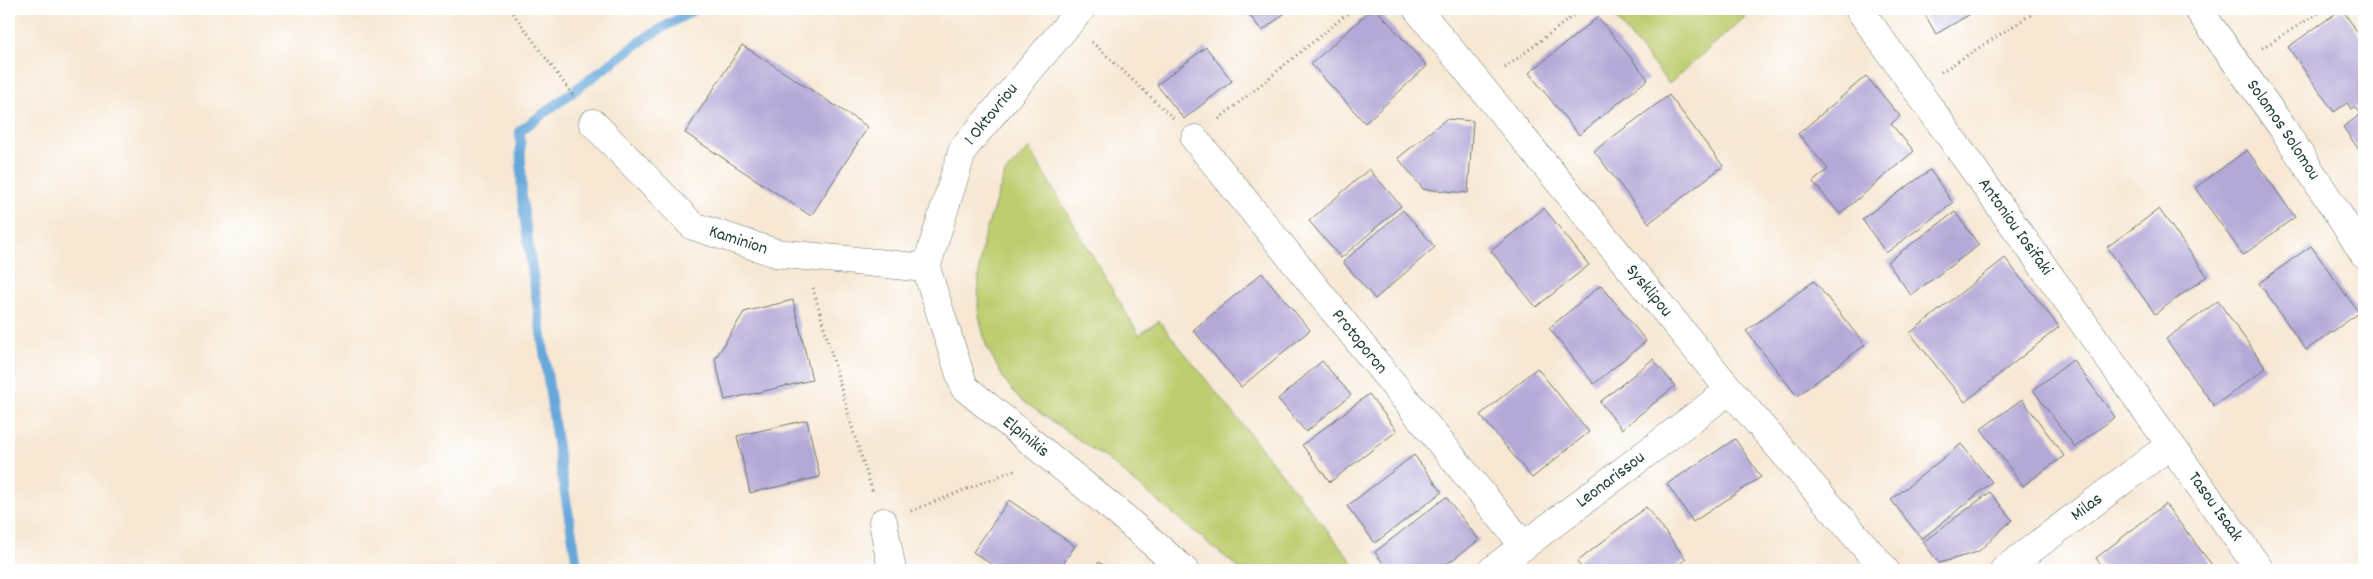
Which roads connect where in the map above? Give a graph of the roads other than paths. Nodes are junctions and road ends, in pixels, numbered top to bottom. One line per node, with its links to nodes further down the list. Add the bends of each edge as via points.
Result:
1 (1417, 9): 9 (street, Sysklipou)
2 (1858, 9): 10 (street, Antoniou Iosifaki)
3 (2198, 9): 7 (street, Solomos Solomou)
4 (1075, 15): 8 (street, 1 Oktovriou, via 963,149)
5 (593, 123): 8 (street, Kaminion, via 693,226 776,253)
6 (1195, 139): 12 (street, Protoporon)
7 (2364, 254)
8 (926, 268): 14 (street, Elpinikis, via 964,387)
9 (1730, 390): 12 (street, Leonarissou); 16 (street, Sysklipou)
10 (2170, 445): 17 (street, Milas); 18 (street, Tasou Isaak)
11 (883, 522): 13 (street)
12 (1524, 546): 15 (street, Leonarissou)
13 (892, 570)
14 (1184, 570)
15 (1492, 570)
16 (1885, 570)
17 (2004, 570)
18 (2260, 570)

